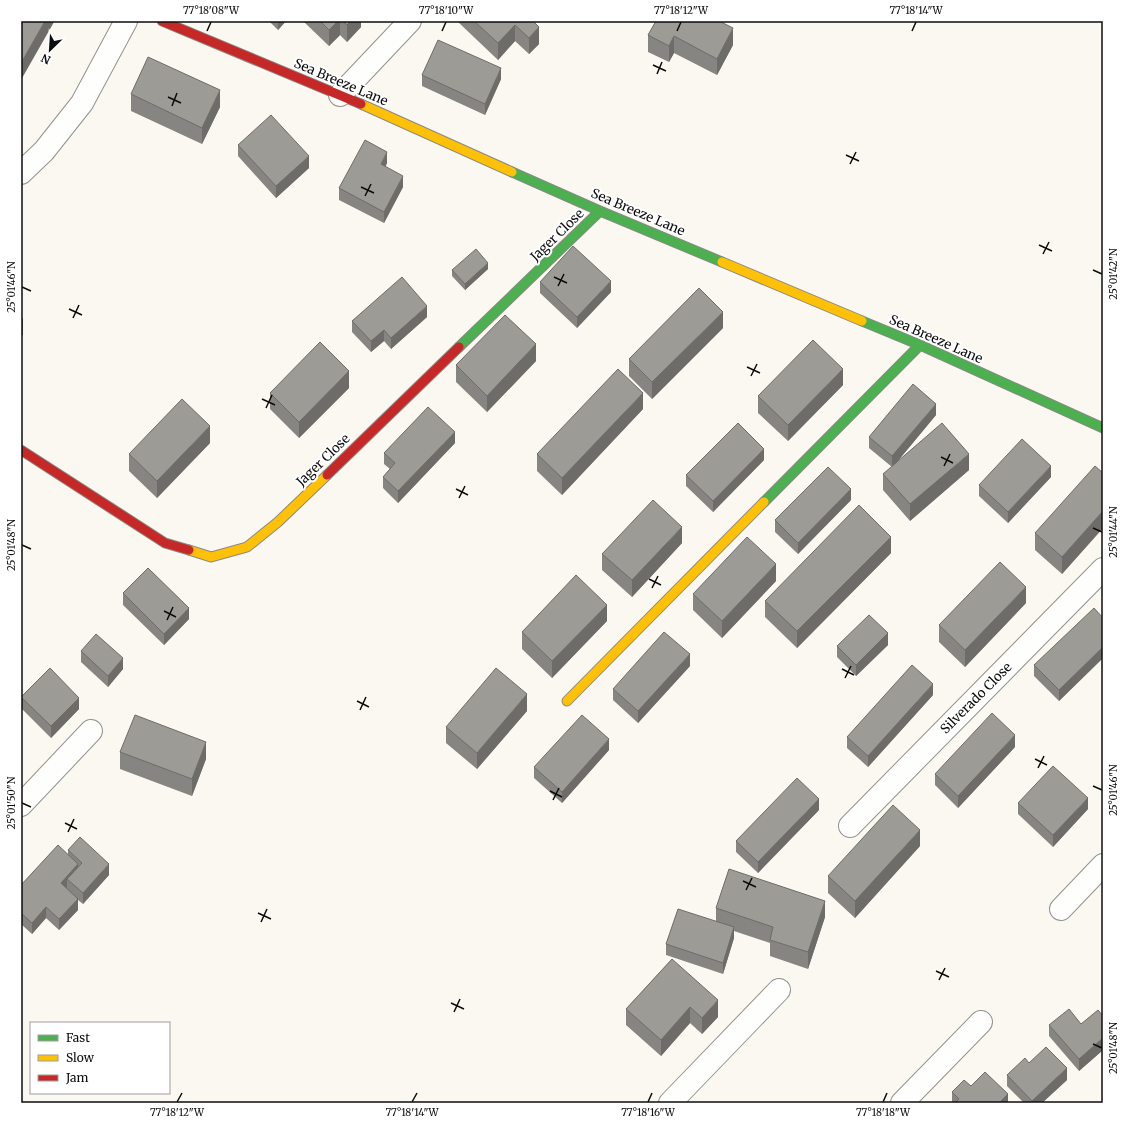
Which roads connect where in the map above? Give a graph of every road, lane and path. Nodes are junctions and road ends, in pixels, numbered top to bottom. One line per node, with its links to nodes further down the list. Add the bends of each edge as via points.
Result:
1 (126, 21): 5 (street, via 82,103 44,151)
2 (162, 21): 4 (street, Sea Breeze Lane)
3 (410, 21): 4 (street)
4 (340, 95): 6 (street, Sea Breeze Lane)
5 (21, 173)
6 (600, 211): 7 (street, Sea Breeze Lane); 9 (street, Jager Close, via 278,522 247,547 211,557 165,543)
7 (920, 345): 8 (street, Sea Breeze Lane); 11 (street)
8 (1103, 428)
9 (21, 450)
10 (1103, 569): 14 (street, Silverado Close)
11 (568, 701)
12 (91, 731): 13 (street)
13 (21, 805)
14 (850, 826)
15 (1103, 865): 16 (street)
16 (1061, 909)
17 (779, 990): 19 (street)
18 (981, 1022): 20 (street)
19 (670, 1103)
20 (902, 1103)

